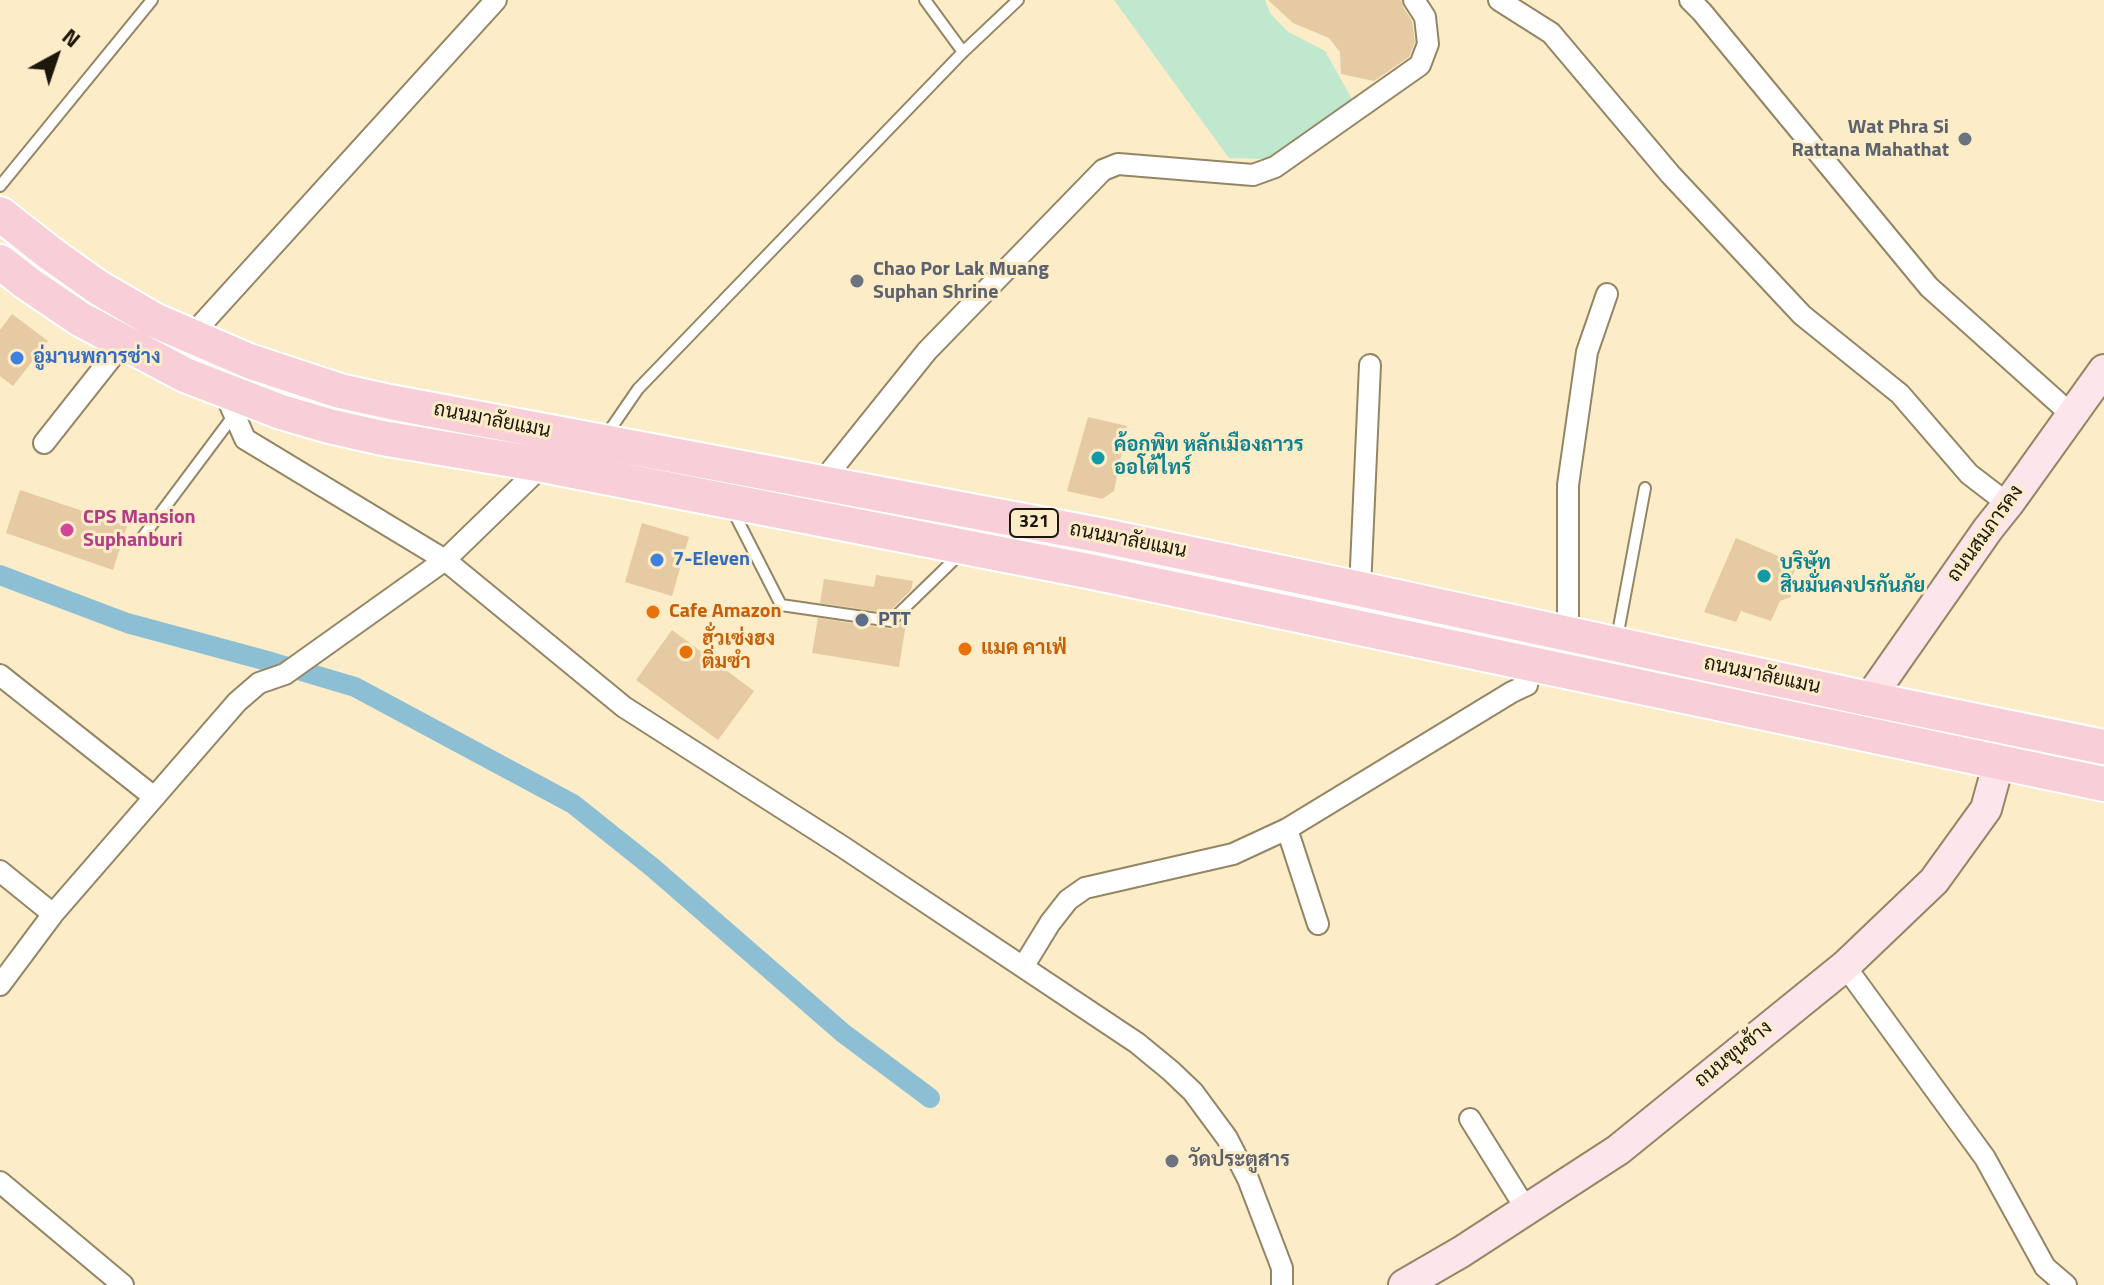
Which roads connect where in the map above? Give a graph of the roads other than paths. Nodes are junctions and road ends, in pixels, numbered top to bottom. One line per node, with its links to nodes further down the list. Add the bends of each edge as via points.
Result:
1 (152, 0): 9 (lane)
2 (496, 0): 13 (street)
3 (925, 0): 8 (lane)
4 (1018, 0): 8 (lane)
5 (1414, 0): 23 (street, via 1425,17 1428,44 1420,65 1275,167 1253,175 1118,164 1103,170 927,351)
6 (1499, 0): 26 (street, via 1551,33 1670,174 1802,315 1900,394 1969,474)
7 (1690, 0): 18 (street, via 1929,287)
8 (963, 52): 19 (lane, via 638,389)
9 (0, 186)
10 (0, 214): 13 (main road, ถนนมาลัยแมน / 321, via 99,288)
11 (0, 262): 14 (main road, ถนนมาลัยแมน / 321)
12 (1607, 294): 33 (street, via 1587,352 1568,485)
13 (190, 337): 19 (main road, ถนนมาลัยแมน / 321, via 340,391)
14 (123, 343): 17 (main road, ถนนมาลัยแมน / 321); 20 (street)
15 (1370, 365): 32 (street)
16 (2104, 370): 18 (main road, ถนนสมภารคง)
17 (229, 403): 21 (main road, ถนนมาลัยแมน / 321, via 382,438); 28 (lane); 30 (street, via 245,439)
18 (2072, 415): 26 (main road, ถนนสมภารคง)
19 (602, 442): 22 (main road); 23 (main road, ถนนมาลัยแมน / 321)
20 (44, 443)
21 (543, 465): 22 (main road, ถนนมาลัยแมน / 321); 30 (street)
22 (594, 476): 25 (main road, ถนนมาลัยแมน / 321)
23 (821, 483): 27 (main road, ถนนมาลัยแมน / 321)
24 (1645, 488): 34 (lane)
25 (729, 502): 29 (main road, ถนนมาลัยแมน / 321); 29 (lane, via 781,605 891,621)
26 (2008, 504): 37 (main road, ถนนสมภารคง)
27 (1099, 535): 31 (main road); 32 (main road, ถนนมาลัยแมน / 321)
28 (139, 542)
29 (966, 548): 31 (main road, ถนนมาลัยแมน / 321)
30 (445, 560): 41 (street, via 285,674 259,683); 47 (street, via 624,707)
31 (1093, 572): 35 (main road, ถนนมาลัยแมน / 321)
32 (1360, 589): 33 (main road, ถนนมาลัยแมน / 321)
33 (1568, 634): 34 (main road, ถนนมาลัยแมน / 321)
34 (1616, 644): 37 (main road, ถนนมาลัยแมน / 321)
35 (1530, 664): 39 (main road, ถนนมาลัยแมน / 321); 42 (street, via 1527,685)
36 (0, 675): 41 (street)
37 (1869, 699): 38 (main road, ถนนมาลัยแมน / 321)
38 (2104, 747)
39 (1999, 762): 40 (main road, ถนนมาลัยแมน / 321); 46 (main road, ถนนขุนช้าง, via 1986,809 1934,881)
40 (2104, 784)
41 (154, 797): 44 (street)
42 (1287, 829): 45 (street); 47 (street, via 1233,854 1085,888 1068,900)
43 (0, 871): 44 (street)
44 (53, 914): 48 (street)
45 (1318, 924)
46 (1845, 966): 51 (main road, ถนนขุนช้าง, via 1618,1150); 55 (street, via 1985,1158 2045,1267)
47 (1023, 967): 53 (street, via 1137,1043 1193,1092 1227,1138 1248,1179 1282,1268)
48 (0, 985)
49 (1470, 1119): 51 (street)
50 (0, 1182): 52 (street)
51 (1526, 1209): 54 (main road, ถนนขุนช้าง)
52 (123, 1285)
53 (1282, 1285)
54 (1404, 1285)
55 (2066, 1285)

